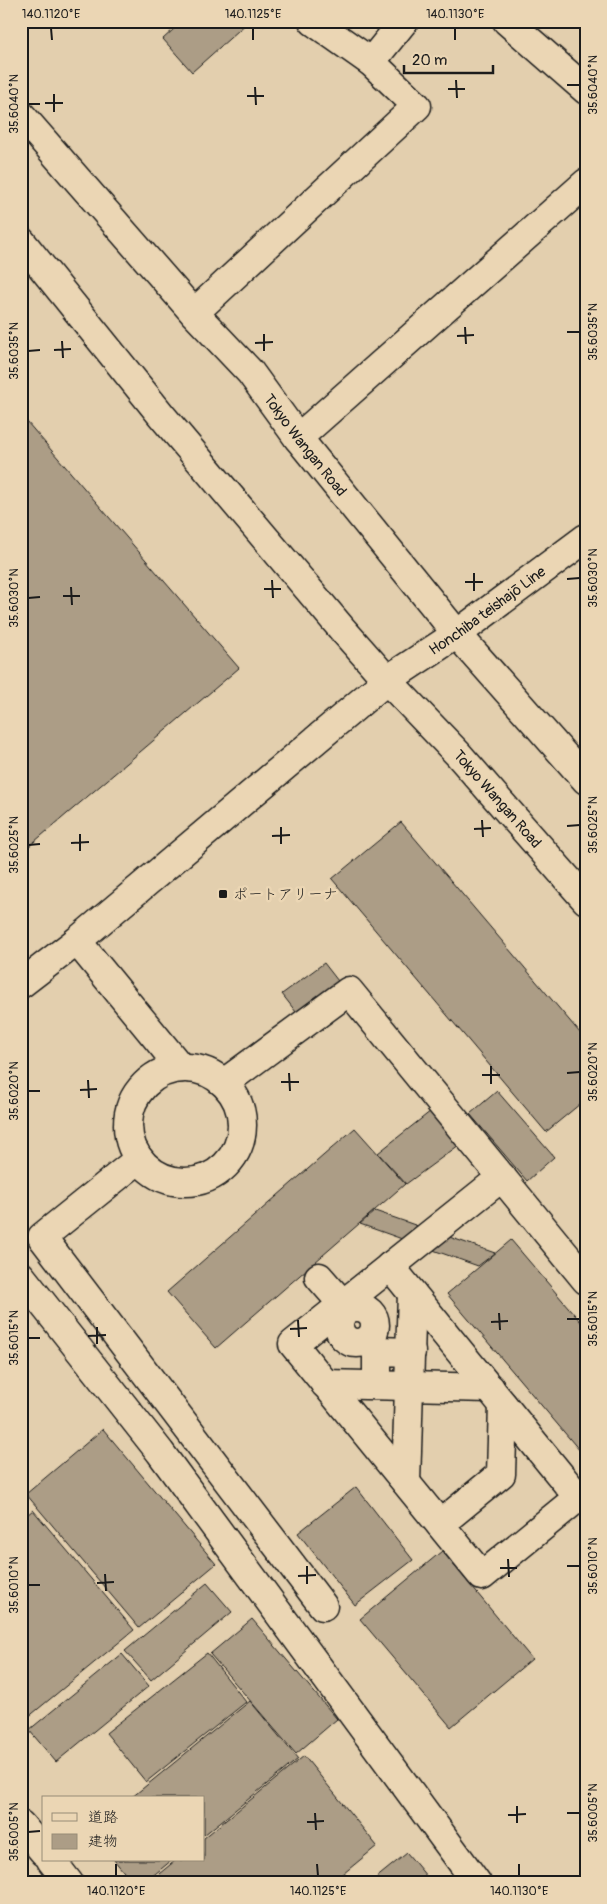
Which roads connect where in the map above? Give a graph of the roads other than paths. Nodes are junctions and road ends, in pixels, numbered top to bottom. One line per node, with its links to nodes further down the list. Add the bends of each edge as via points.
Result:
1 (313, 21): 4 (main road)
2 (404, 21): 4 (main road)
3 (507, 21): 5 (main road)
4 (371, 62): 9 (main road, via 417,106)
5 (586, 90)
6 (21, 115): 9 (main road, Tokyo Wangan Road)
7 (586, 184): 10 (main road)
8 (21, 241): 13 (main road, Tokyo Wangan Road, via 162,416)
9 (194, 313): 10 (main road, Tokyo Wangan Road, via 250,372)
10 (298, 438): 12 (main road, Tokyo Wangan Road)
11 (586, 538): 12 (main road, Honchiba teishajō Line)
12 (457, 634): 13 (main road, Honchiba teishajō Line); 14 (main road, Tokyo Wangan Road)
13 (387, 680): 15 (main road, Tokyo Wangan Road, via 441,735); 16 (main road, Honchiba teishajō Line)
14 (586, 780)
15 (586, 900)
16 (77, 941): 17 (main road, Honchiba teishajō Line); 18 (main road)
17 (21, 984)
18 (181, 1068): 19 (main road, via 208,1072); 20 (main road, via 153,1077 139,1090 131,1106 130,1142)
19 (224, 1082): 20 (main road, via 236,1098 242,1116 242,1136 235,1154 222,1168 206,1178 188,1182 169,1180 152,1172); 21 (main road, via 349,991)
20 (139, 1159): 33 (main road, via 42,1238)
21 (502, 1178): 22 (main road); 25 (main road)
22 (390, 1266): 26 (main road); 27 (main road)
23 (21, 1276): 34 (main road)
24 (319, 1277): 27 (main road)
25 (586, 1280)
26 (412, 1293): 29 (main road); 32 (main road)
27 (344, 1307): 28 (main road, via 338,1324 342,1336 351,1343); 30 (main road, via 293,1344)
28 (373, 1345): 29 (main road); 31 (main road)
29 (411, 1352): 35 (main road)
30 (325, 1384): 31 (main road); 35 (main road)
31 (376, 1384): 32 (main road)
32 (497, 1397): 36 (main road); 37 (main road, via 501,1474)
33 (188, 1429): 34 (main road); 38 (main road)
34 (160, 1452): 43 (main road)
35 (406, 1482): 37 (main road)
36 (582, 1494): 37 (main road, via 482,1576)
37 (440, 1524)
38 (323, 1606)
39 (21, 1825): 40 (main road)
40 (42, 1850)
41 (53, 1862): 42 (main road)
42 (70, 1883)
43 (477, 1883)

